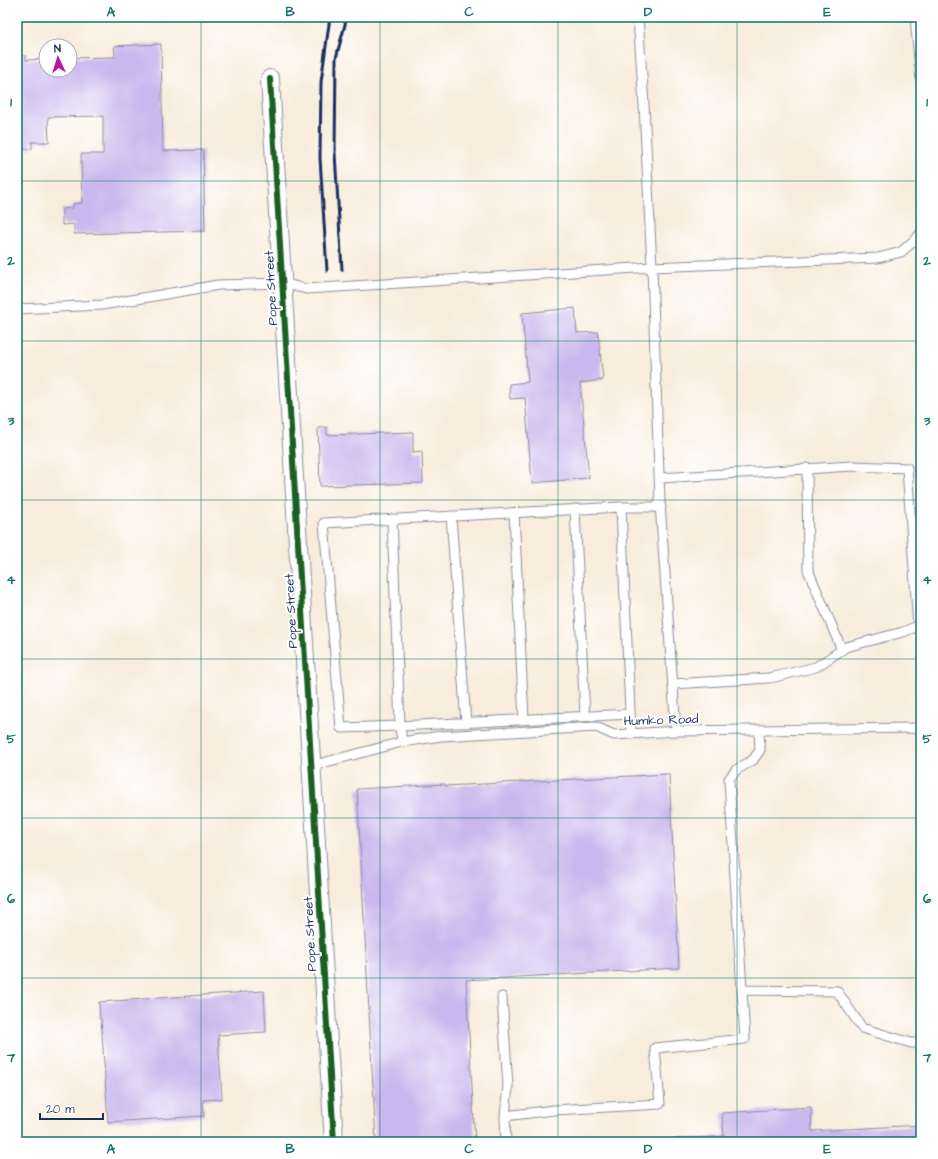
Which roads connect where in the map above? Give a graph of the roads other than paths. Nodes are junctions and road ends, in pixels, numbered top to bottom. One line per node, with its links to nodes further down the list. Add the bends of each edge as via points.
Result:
1 (638, 17): 6 (lane)
2 (915, 17): 4 (lane)
3 (270, 79): 7 (street, Pope Street)
4 (921, 80)
5 (921, 233): 6 (lane, via 901,252 878,258)
6 (652, 266): 7 (lane, via 306,289); 10 (lane)
7 (282, 283): 8 (lane, via 218,285 102,305); 29 (street, Pope Street)
8 (17, 309)
9 (807, 468): 10 (lane); 17 (lane, via 808,570); 17 (lane, via 907,468 918,626)
10 (660, 478): 12 (lane)
11 (621, 507): 12 (lane); 13 (lane); 19 (lane)
12 (661, 507): 18 (lane)
13 (575, 509): 14 (lane); 20 (lane)
14 (514, 512): 15 (lane); 21 (lane)
15 (451, 516): 16 (lane); 22 (lane)
16 (392, 519): 23 (lane); 23 (lane, via 324,523 342,728)
17 (842, 650): 18 (lane, via 816,667 770,678)
18 (673, 684): 26 (lane)
19 (630, 714): 20 (lane); 27 (lane)
20 (585, 717): 21 (lane)
21 (524, 720): 22 (lane)
22 (466, 723): 23 (lane)
23 (400, 726): 28 (lane)
24 (921, 729): 25 (lane, Humko Road)
25 (759, 730): 26 (lane, Humko Road); 30 (lane, via 760,750 753,760 736,770 729,779)
26 (676, 731): 27 (lane, Humko Road)
27 (631, 734): 28 (lane, Humko Road, via 614,735 596,727 441,736)
28 (402, 742): 29 (lane, Humko Road)
29 (311, 766): 34 (street, Pope Street)
30 (742, 990): 32 (lane, via 837,991 862,1028 911,1043); 33 (lane, via 745,1039 655,1048 660,1104 554,1110)
31 (502, 997): 33 (lane, via 508,1086)
32 (921, 1043)
33 (504, 1116): 35 (lane)
34 (334, 1142)
35 (506, 1142)

